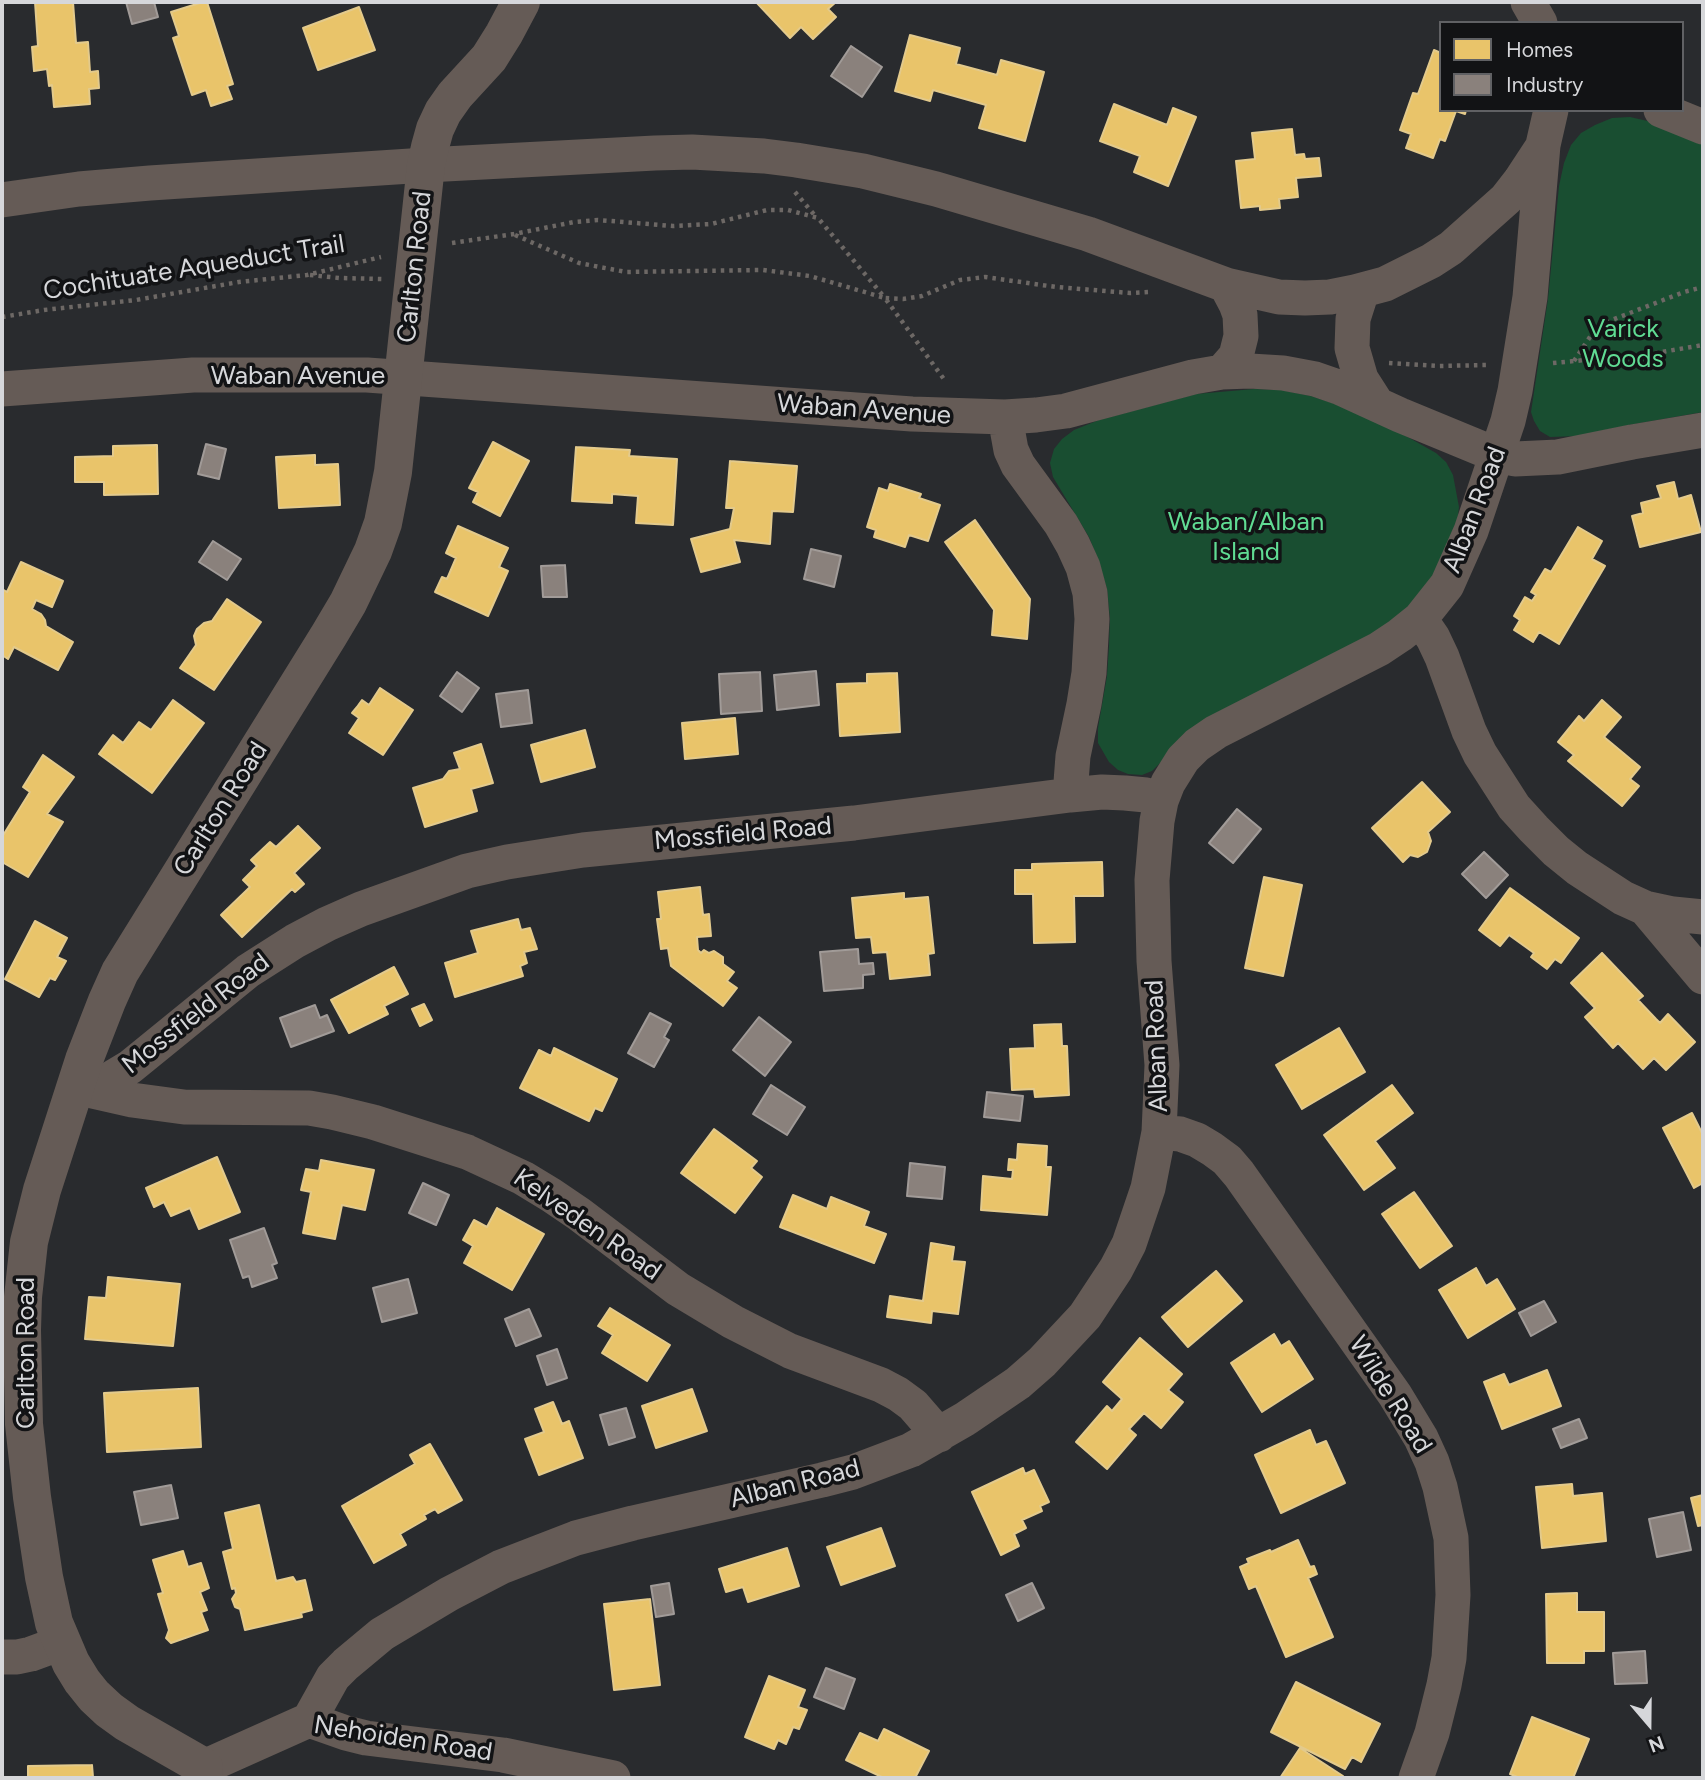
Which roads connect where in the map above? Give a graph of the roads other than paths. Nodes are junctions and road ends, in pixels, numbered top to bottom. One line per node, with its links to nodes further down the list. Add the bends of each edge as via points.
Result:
1 (521, 2): 8 (street, Carlton Road, via 488,58 443,112)
2 (1528, 2): 3 (street)
3 (1539, 21)
4 (1551, 112): 7 (street, Alban Road)
5 (1666, 112): 6 (street)
6 (1703, 127)
7 (1543, 145): 11 (street, via 1506,199 1451,248 1409,273); 18 (street, Alban Road, via 1525,332 1515,391)
8 (426, 165): 9 (street, via 158,182); 10 (street, via 655,153 796,159 899,179 1009,209); 13 (street, Carlton Road)
9 (2, 200)
10 (1226, 285): 11 (street, via 1305,298); 12 (street, via 1240,315 1241,336 1236,356)
11 (1366, 289): 15 (street, via 1353,319 1352,348 1361,379)
12 (1222, 372): 15 (street, Waban Avenue, via 1299,375); 16 (street, Waban Avenue, via 1066,411)
13 (404, 376): 14 (street, Waban Avenue, via 193,375); 16 (street, Waban Avenue); 25 (street, Carlton Road, via 390,493 362,577 120,972)
14 (2, 388)
15 (1377, 404): 18 (street, Waban Avenue)
16 (988, 417): 20 (street, via 1061,524 1083,567 1090,593 1089,673)
17 (1703, 430): 18 (street, Waban Avenue, via 1558,457)
18 (1496, 455): 19 (street, Alban Road, via 1458,562 1447,585)
19 (1420, 619): 21 (street, Alban Road, via 1379,649 1197,745 1183,759); 22 (street, via 1442,657 1480,754 1514,807 1577,868)
20 (1070, 794): 21 (street, Mossfield Road, via 1125,793); 25 (street, Mossfield Road, via 865,822 583,850 467,871 361,909 295,941 248,971 130,1068 92,1086)
21 (1161, 801): 26 (street, Alban Road, via 1152,880 1162,1065)
22 (1646, 908): 23 (street); 24 (street)
23 (1703, 917)
24 (1703, 976)
25 (75, 1087): 27 (street, Kelveden Road, via 184,1107 309,1108 373,1122 467,1152 551,1195 678,1289 733,1322 790,1351 898,1394 914,1405); 28 (street, Carlton Road, via 34,1218 22,1330 27,1460 44,1577)
26 (1159, 1132): 27 (street, Alban Road, via 1148,1188 1129,1244 1085,1316 1018,1383); 33 (street, Wilde Road, via 1197,1140 1239,1174 1395,1395 1432,1462 1451,1538 1453,1595 1444,1685)
27 (939, 1435): 30 (street, Alban Road, via 853,1472 602,1530 501,1567 427,1606 362,1649 332,1677)
28 (61, 1643): 29 (street, via 31,1654); 31 (street, Nehoiden Road, via 82,1681 109,1710)
29 (2, 1657)
30 (309, 1720): 31 (street, Nehoiden Road); 32 (street, Nehoiden Road, via 366,1738 503,1755)
31 (204, 1772)
32 (613, 1778)
33 (1416, 1778)

